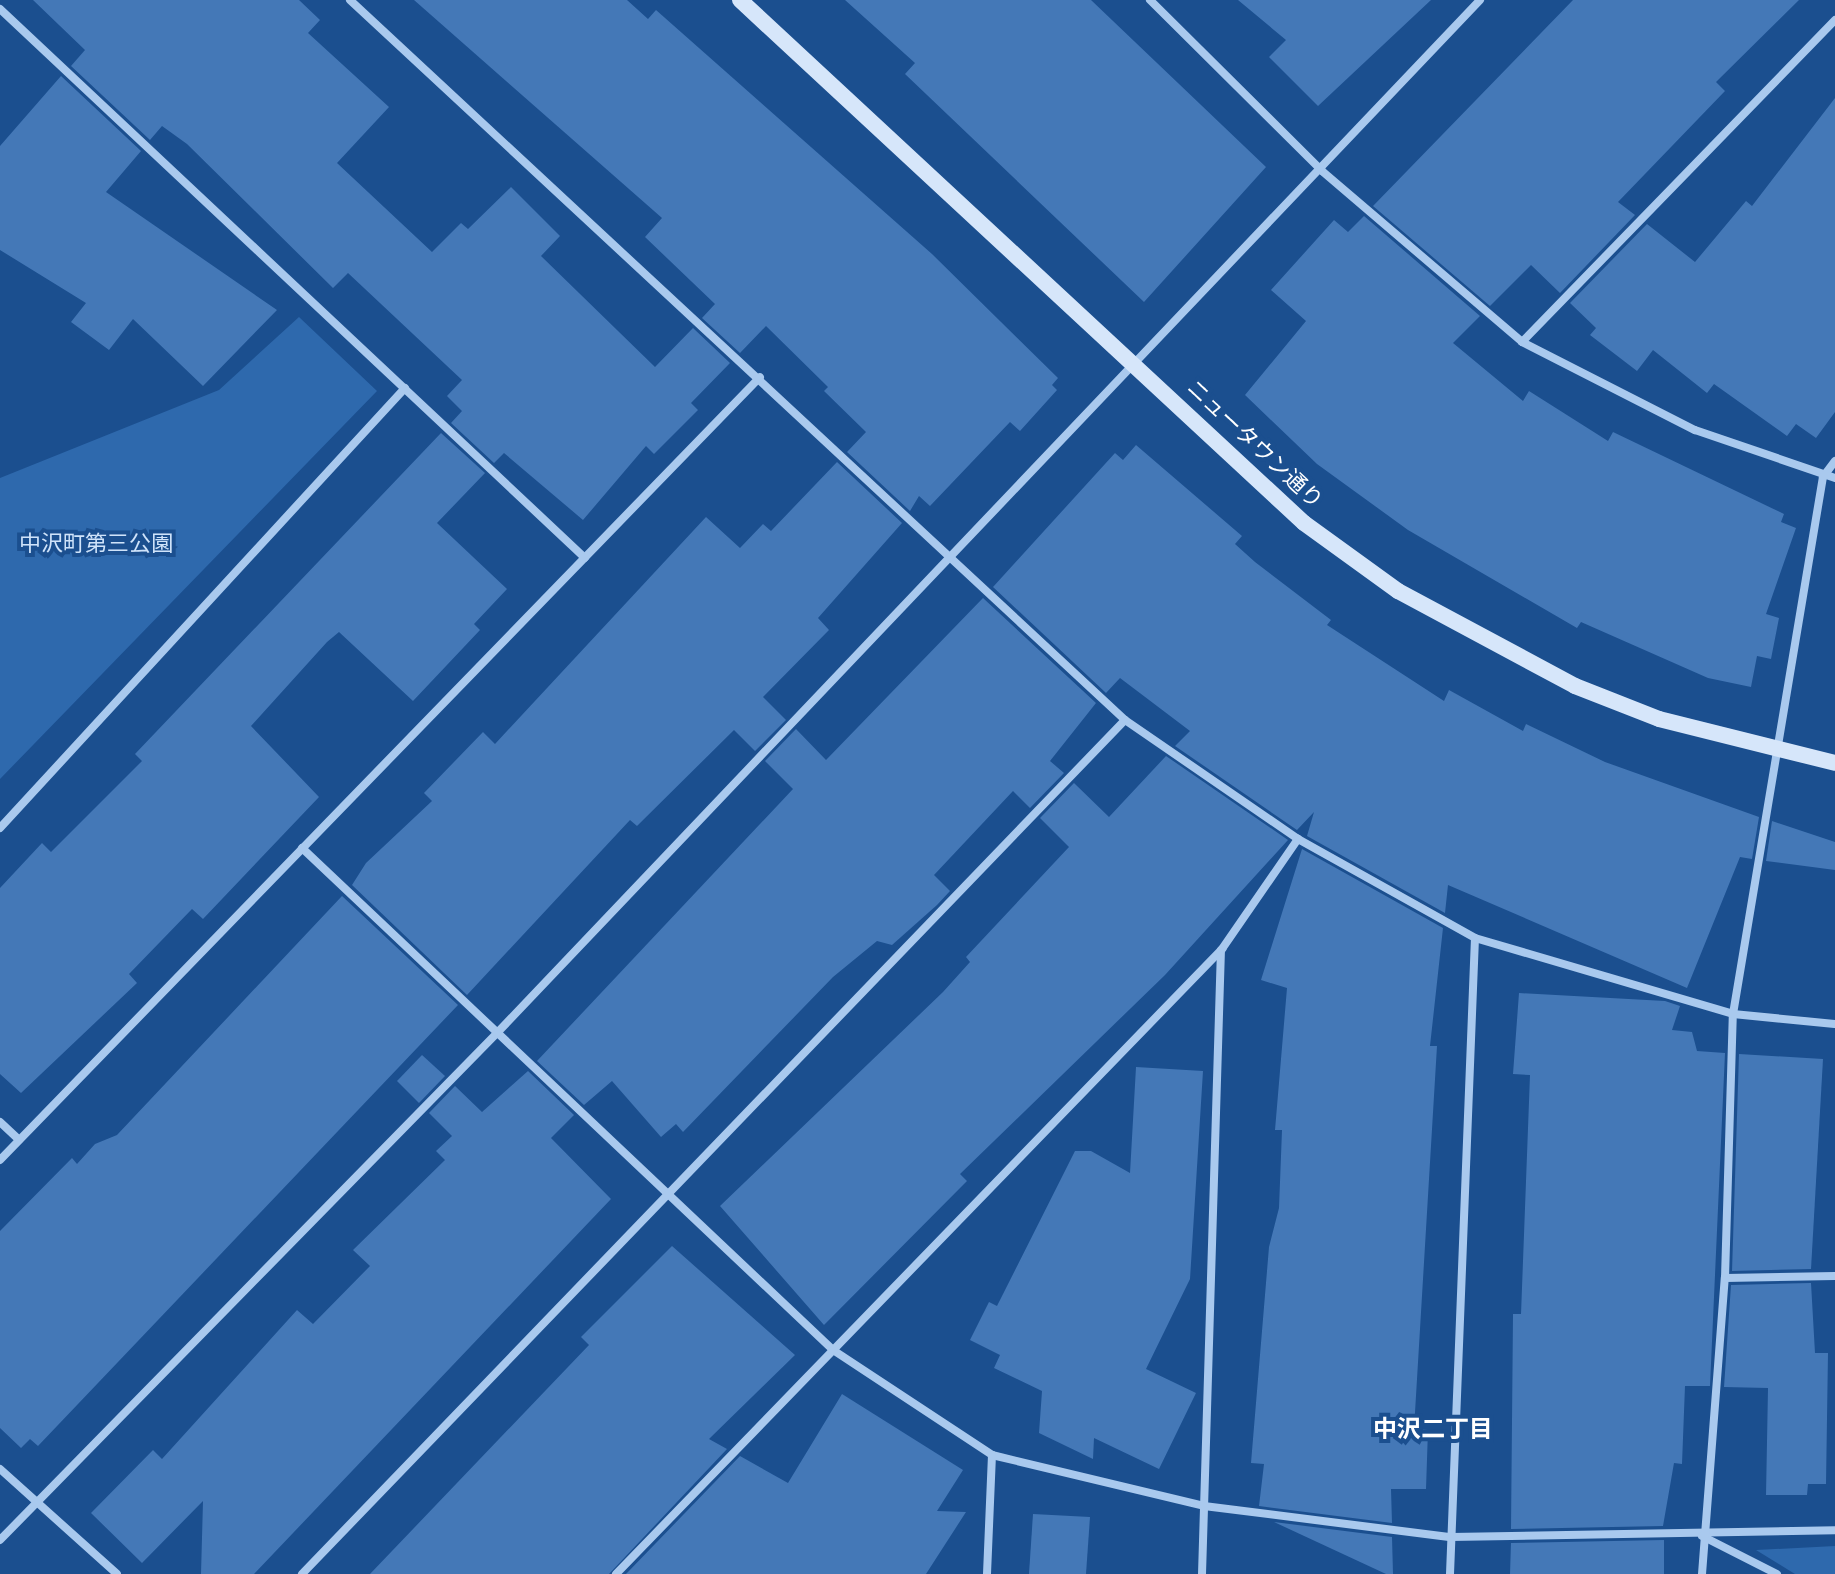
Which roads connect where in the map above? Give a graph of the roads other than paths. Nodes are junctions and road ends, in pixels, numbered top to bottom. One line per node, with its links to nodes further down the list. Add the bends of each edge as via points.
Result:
1 (350, 0): 11 (street)
2 (740, 0): 10 (street, ニュータウン通り)
3 (1150, 0): 5 (street)
4 (1480, 0): 8 (street)
5 (1161, 4): 8 (street)
6 (0, 9): 12 (street)
7 (1835, 20): 9 (street)
8 (1322, 171): 9 (street); 10 (street)
9 (1522, 342): 14 (street, via 1695,430)
10 (1136, 362): 16 (street); 19 (street, ニュータウン通り, via 1304,523 1398,591 1575,686)
11 (760, 377): 16 (street); 17 (street)
12 (405, 388): 17 (street); 21 (street)
13 (1835, 461): 14 (street)
14 (1823, 477): 15 (street); 19 (street)
15 (1835, 478)
16 (950, 556): 18 (street); 28 (street)
17 (585, 558): 23 (street)
18 (1125, 720): 22 (street); 32 (street)
19 (1778, 754): 20 (street, ニュータウン通り); 26 (street)
20 (1835, 763)
21 (0, 828)
22 (1298, 839): 24 (street); 25 (street)
23 (302, 848): 28 (street); 30 (street)
24 (1475, 938): 26 (street); 42 (street)
25 (1222, 949): 35 (street); 39 (street)
26 (1733, 1014): 27 (street); 34 (street)
27 (1835, 1024)
28 (497, 1033): 32 (street); 38 (street)
29 (0, 1122): 30 (street)
30 (19, 1140): 31 (street)
31 (0, 1160)
32 (668, 1193): 35 (street); 45 (street)
33 (1835, 1276): 34 (street)
34 (1725, 1278): 41 (street)
35 (833, 1350): 36 (street); 46 (street)
36 (992, 1455): 39 (street); 47 (street)
37 (0, 1469): 38 (street)
38 (38, 1502): 43 (street); 44 (street)
39 (1204, 1506): 42 (street); 48 (street)
40 (1835, 1530): 41 (street)
41 (1702, 1536): 42 (street); 50 (street); 51 (street)
42 (1451, 1537): 49 (street)
43 (0, 1540)
44 (117, 1574)
45 (302, 1574)
46 (616, 1574)
47 (987, 1574)
48 (1202, 1574)
49 (1450, 1574)
50 (1702, 1574)
51 (1777, 1574)

